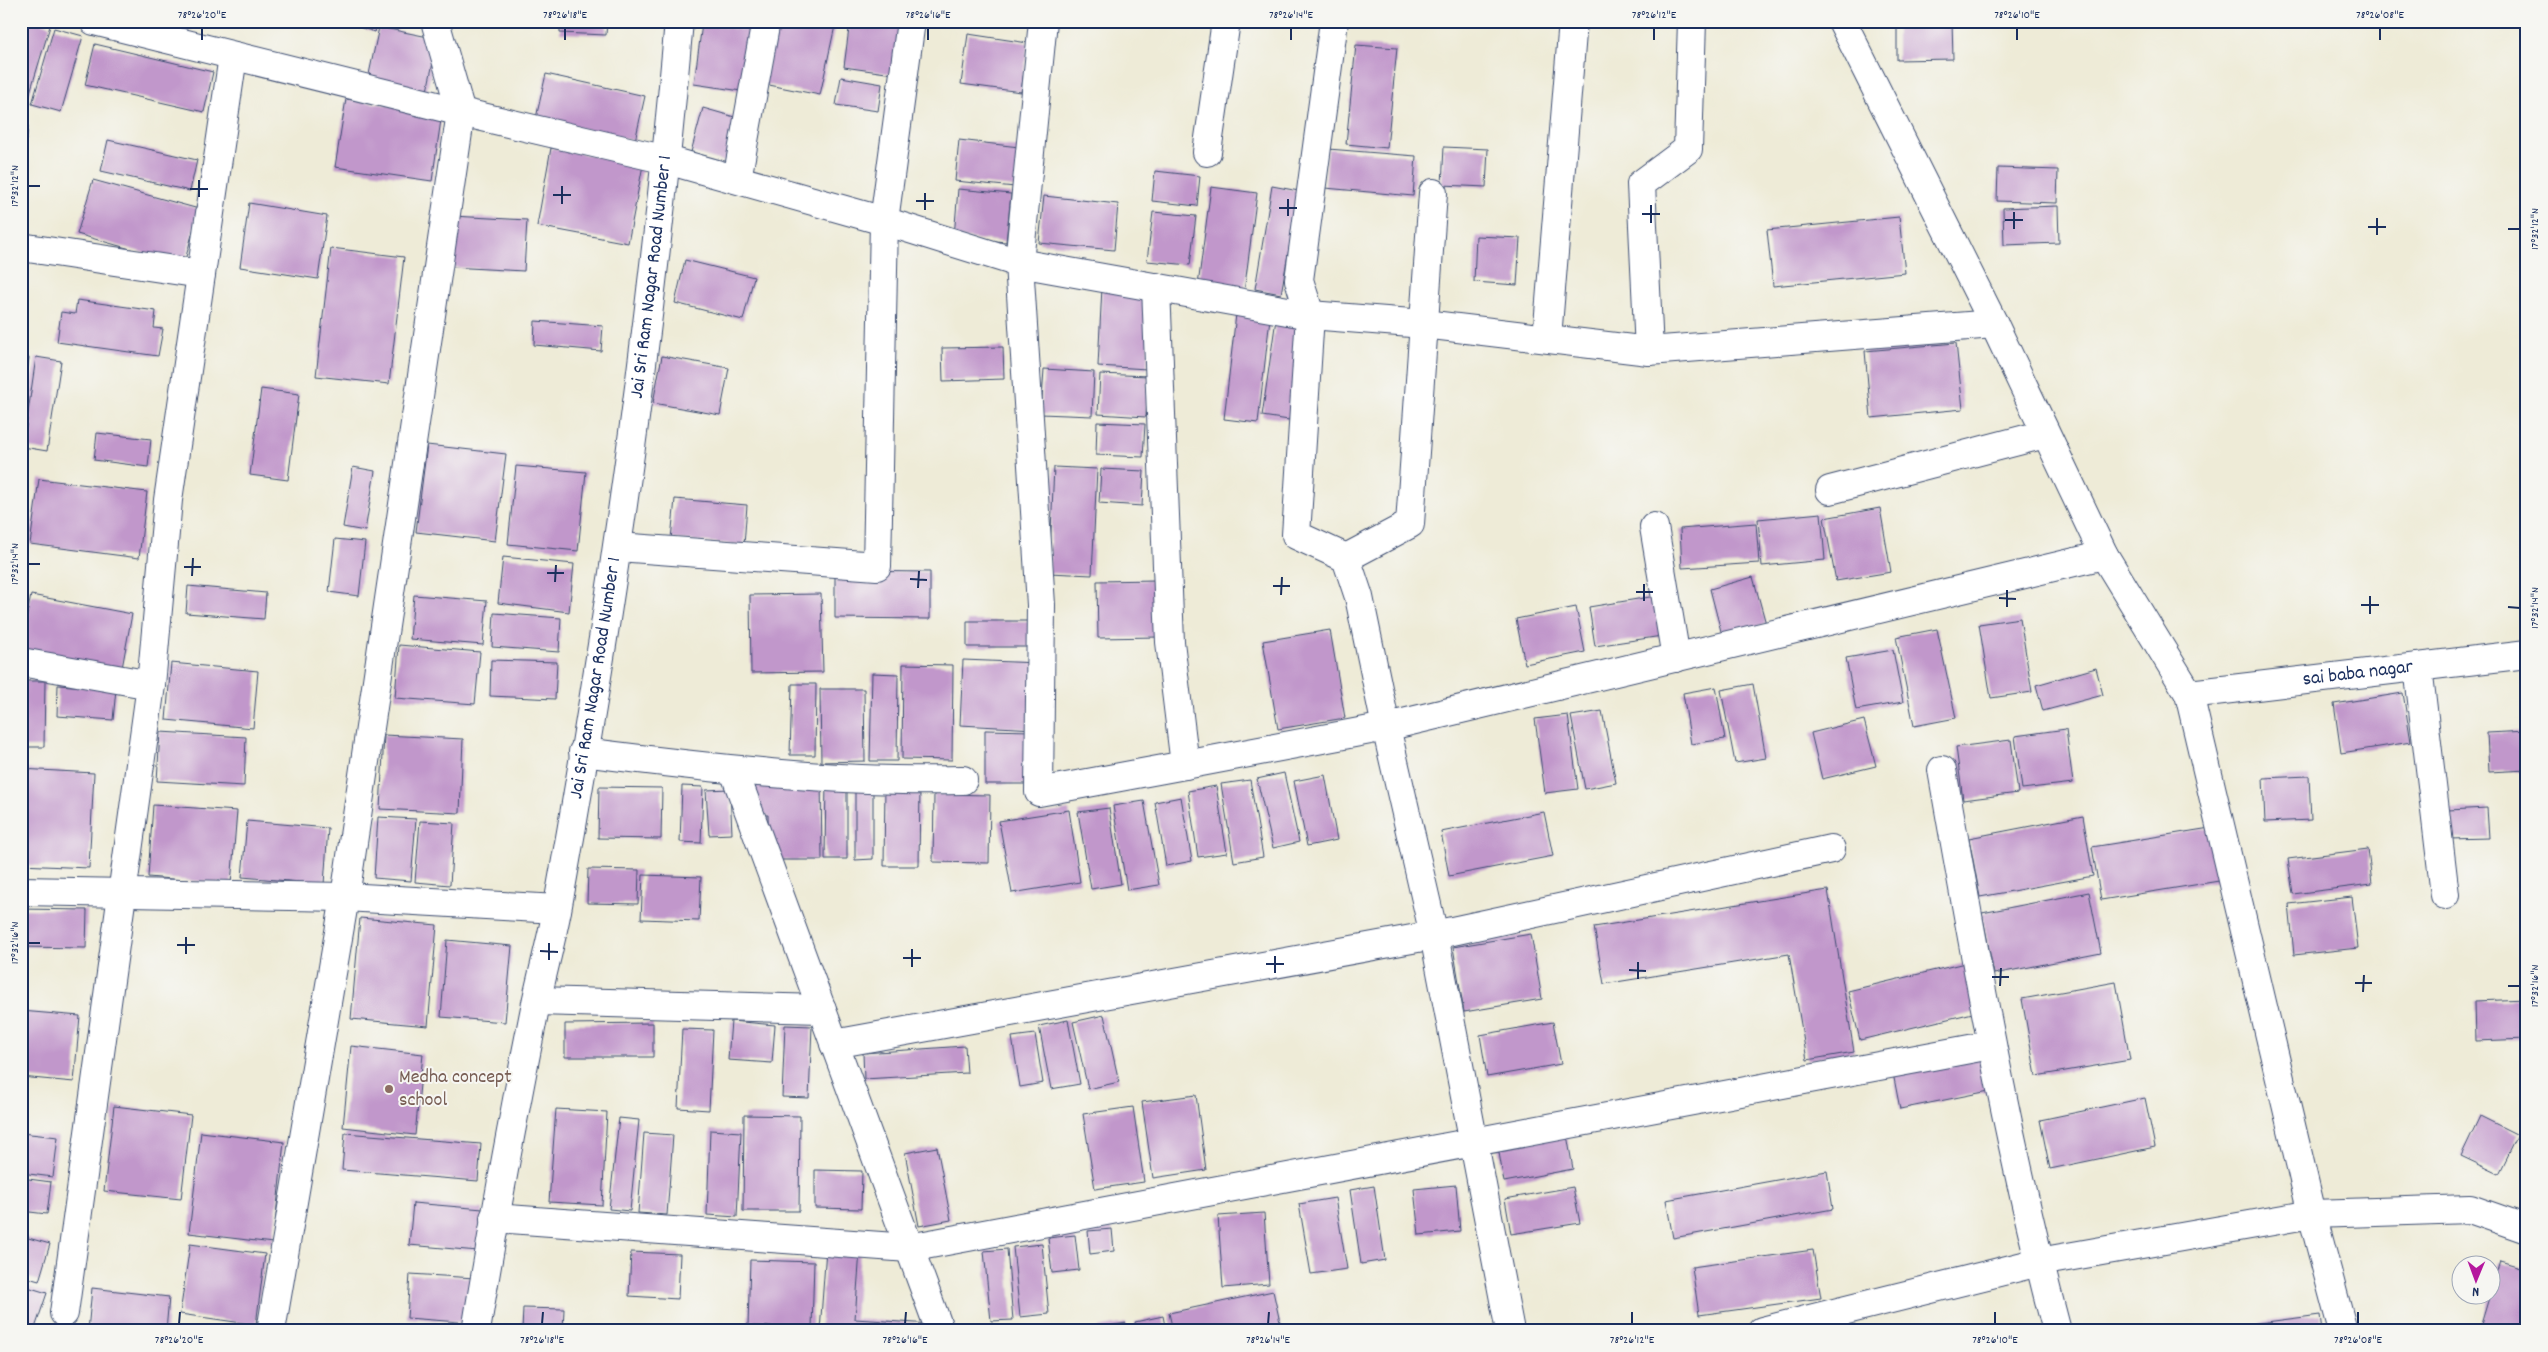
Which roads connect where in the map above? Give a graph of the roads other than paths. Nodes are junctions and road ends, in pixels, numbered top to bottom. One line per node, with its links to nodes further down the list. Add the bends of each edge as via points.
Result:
1 (94, 21): 12 (street)
2 (435, 21): 13 (street)
3 (679, 21): 15 (street, Jai Sri Ram Nagar Road Number 1)
4 (766, 21): 16 (street)
5 (911, 21): 18 (street)
6 (1043, 21): 20 (street)
7 (1226, 21): 14 (street)
8 (1334, 21): 23 (street, via 1299,280)
9 (1573, 21): 26 (street)
10 (1692, 21): 27 (street, via 1688,149 1641,184)
11 (1842, 21): 25 (street)
12 (234, 56): 13 (street); 21 (street)
13 (461, 112): 15 (street); 50 (street)
14 (1207, 152)
15 (667, 160): 16 (street); 31 (street, Jai Sri Ram Nagar Road Number 1)
16 (737, 178): 18 (street)
17 (1433, 193): 24 (street)
18 (884, 221): 20 (street); 31 (street, via 877,566)
19 (21, 247): 21 (street)
20 (1019, 263): 22 (street); 42 (street, via 1041,606 1039,792)
21 (201, 274): 38 (street, via 168,500)
22 (1156, 287): 23 (street); 42 (street, via 1170,642)
23 (1310, 314): 24 (street); 33 (street, via 1296,535)
24 (1424, 324): 26 (street); 33 (street, via 1410,524)
25 (1994, 324): 27 (street); 28 (street)
26 (1547, 338): 27 (street)
27 (1649, 351)
28 (2046, 434): 29 (street); 32 (street)
29 (1830, 490)
30 (1654, 527): 35 (street)
31 (618, 547): 41 (street, Jai Sri Ram Nagar Road Number 1)
32 (2104, 554): 35 (street); 39 (street)
33 (1346, 558): 40 (street, via 1359,597)
34 (2527, 654): 37 (street, sai baba nagar)
35 (1676, 658): 40 (street)
36 (21, 662): 38 (street)
37 (2418, 667): 39 (street, sai baba nagar); 49 (street)
38 (151, 685): 48 (street)
39 (2189, 694): 58 (street)
40 (1386, 727): 42 (street); 52 (street)
41 (583, 752): 44 (street); 51 (street, Jai Sri Ram Nagar Road Number 1)
42 (1185, 765)
43 (1942, 770): 56 (street)
44 (734, 771): 45 (street); 54 (street)
45 (962, 780)
46 (1831, 849): 52 (street)
47 (21, 891): 48 (street)
48 (124, 893): 50 (street); 63 (street)
49 (2445, 895)
50 (345, 897): 51 (street); 64 (street)
51 (557, 909): 53 (street, Jai Sri Ram Nagar Road Number 1)
52 (1434, 934): 55 (street); 57 (street)
53 (536, 1001): 54 (street); 59 (street, Jai Sri Ram Nagar Road Number 1)
54 (822, 1009): 55 (street)
55 (834, 1044): 61 (street)
56 (1991, 1045): 57 (street); 62 (street)
57 (1473, 1142): 61 (street); 67 (street)
58 (2312, 1214): 60 (street, via 2470,1209); 62 (street); 70 (street)
59 (494, 1218): 61 (street); 65 (street, Jai Sri Ram Nagar Road Number 1)
60 (2527, 1229)
61 (909, 1248): 66 (street)
62 (2039, 1262): 68 (street); 69 (street)
63 (64, 1313)
64 (271, 1331)
65 (476, 1331)
66 (940, 1331)
67 (1510, 1331)
68 (1762, 1331)
69 (2057, 1331)
70 (2343, 1331)

